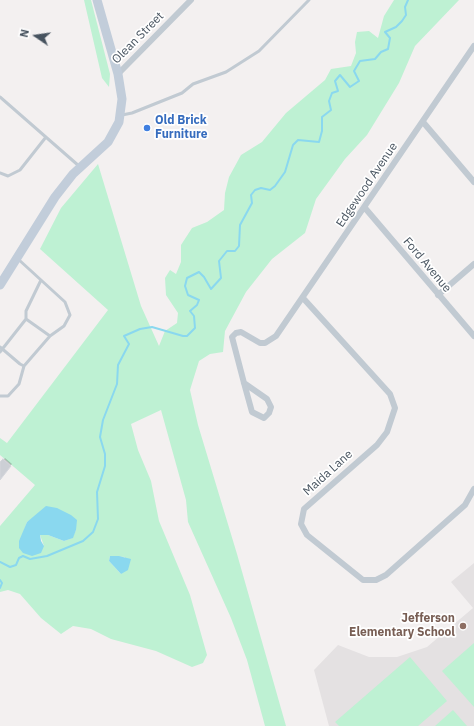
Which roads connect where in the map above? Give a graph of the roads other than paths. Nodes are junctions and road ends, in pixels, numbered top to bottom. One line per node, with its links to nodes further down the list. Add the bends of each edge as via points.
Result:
1 (97, 0): 5 (street)
2 (191, 0): 5 (street, Olean Street)
3 (309, 0): 7 (lane, via 259,51 226,72 193,84 182,93 132,113)
4 (474, 46): 8 (street, Edgewood Avenue)
5 (118, 74): 7 (street, via 122,99)
6 (0, 97): 9 (lane)
7 (120, 115): 10 (street, via 116,129 108,142)
8 (423, 122): 12 (street); 13 (street, Edgewood Avenue)
9 (46, 137): 10 (lane); 11 (lane, via 20,170 8,176)
10 (81, 167): 14 (street, via 56,197)
11 (0, 173)
12 (474, 182)
13 (365, 208): 18 (street, Ford Avenue); 19 (street, Edgewood Avenue)
14 (18, 259): 16 (lane); 17 (street)
15 (474, 264): 18 (street)
16 (41, 280): 20 (lane, via 26,311); 21 (lane, via 65,302 70,315 64,326)
17 (0, 285)
18 (438, 295): 22 (street, Ford Avenue)
19 (303, 298): 26 (street, Edgewood Avenue, via 276,336 265,343 260,343 241,332 232,337); 28 (street, Maida Lane, via 390,394 396,408 387,432 304,509 301,524 307,535 363,580 376,580 386,575 465,505)
20 (26, 319): 21 (lane); 23 (lane)
21 (50, 336): 25 (lane)
22 (474, 336)
23 (1, 348): 24 (lane); 25 (lane)
24 (0, 352)
25 (24, 366): 27 (lane, via 19,384 8,396)
26 (244, 383): 26 (street, via 252,412 264,418 269,413 269,403 259,392)
27 (0, 396)
28 (474, 489)

